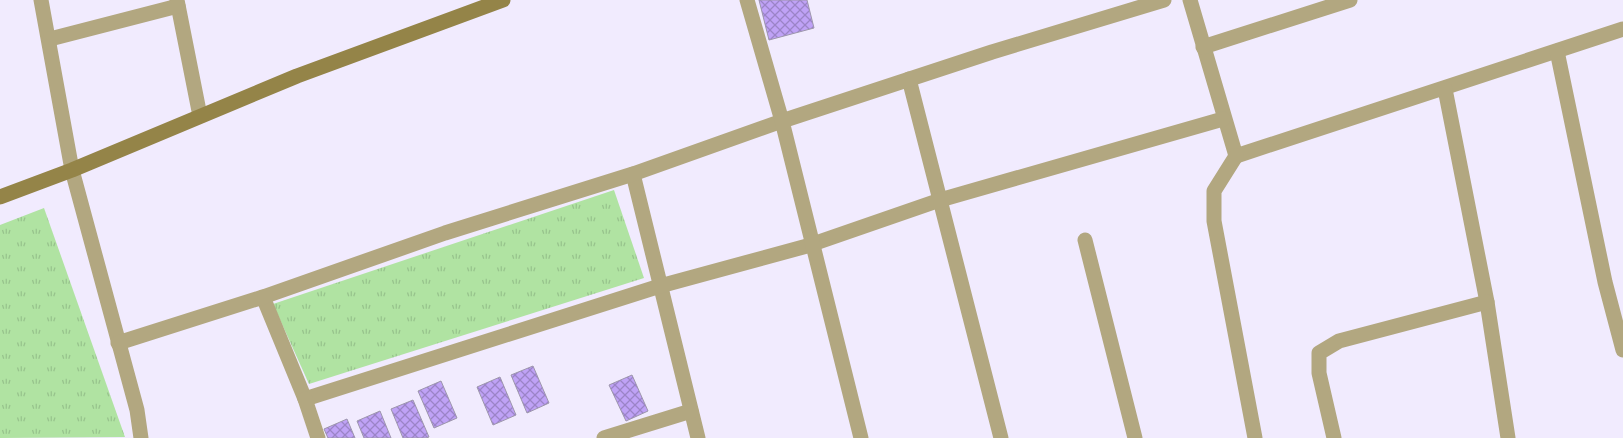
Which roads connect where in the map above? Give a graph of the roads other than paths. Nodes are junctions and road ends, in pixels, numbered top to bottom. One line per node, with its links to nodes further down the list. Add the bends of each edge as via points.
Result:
1 (41, 0): 9 (street)
2 (503, 0): 14 (street, via 297,76)
3 (747, 0): 16 (street)
4 (1164, 0): 12 (street)
5 (1190, 0): 10 (street)
6 (1350, 0): 10 (street)
7 (178, 3): 9 (street); 14 (street)
8 (1623, 29): 11 (street)
9 (50, 39): 18 (street)
10 (1203, 47): 15 (street)
11 (1557, 51): 13 (street); 28 (street, via 1605,282)
12 (909, 79): 16 (street); 21 (street)
13 (1445, 89): 17 (street); 26 (street)
14 (200, 116): 18 (street)
15 (1223, 119): 17 (street); 21 (street)
16 (782, 121): 19 (street); 23 (street)
17 (1236, 156): 38 (street, via 1214,191 1214,221)
18 (72, 170): 20 (street); 27 (street)
19 (633, 174): 24 (street); 25 (street, via 445,233)
20 (0, 197)
21 (940, 200): 23 (street); 36 (street)
22 (1085, 240): 37 (street)
23 (813, 245): 24 (street); 35 (street)
24 (660, 286): 29 (street); 30 (street)
25 (263, 297): 27 (street); 29 (street)
26 (1487, 302): 39 (street, via 1339,341 1319,353 1319,373); 40 (street)
27 (118, 342): 31 (street, via 137,410)
28 (1623, 350)
29 (305, 399): 32 (street)
30 (691, 410): 33 (street); 34 (street)
31 (141, 438)
32 (318, 438)
33 (604, 438)
34 (698, 438)
35 (861, 438)
36 (1001, 438)
37 (1135, 438)
38 (1255, 438)
39 (1334, 438)
40 (1508, 438)

